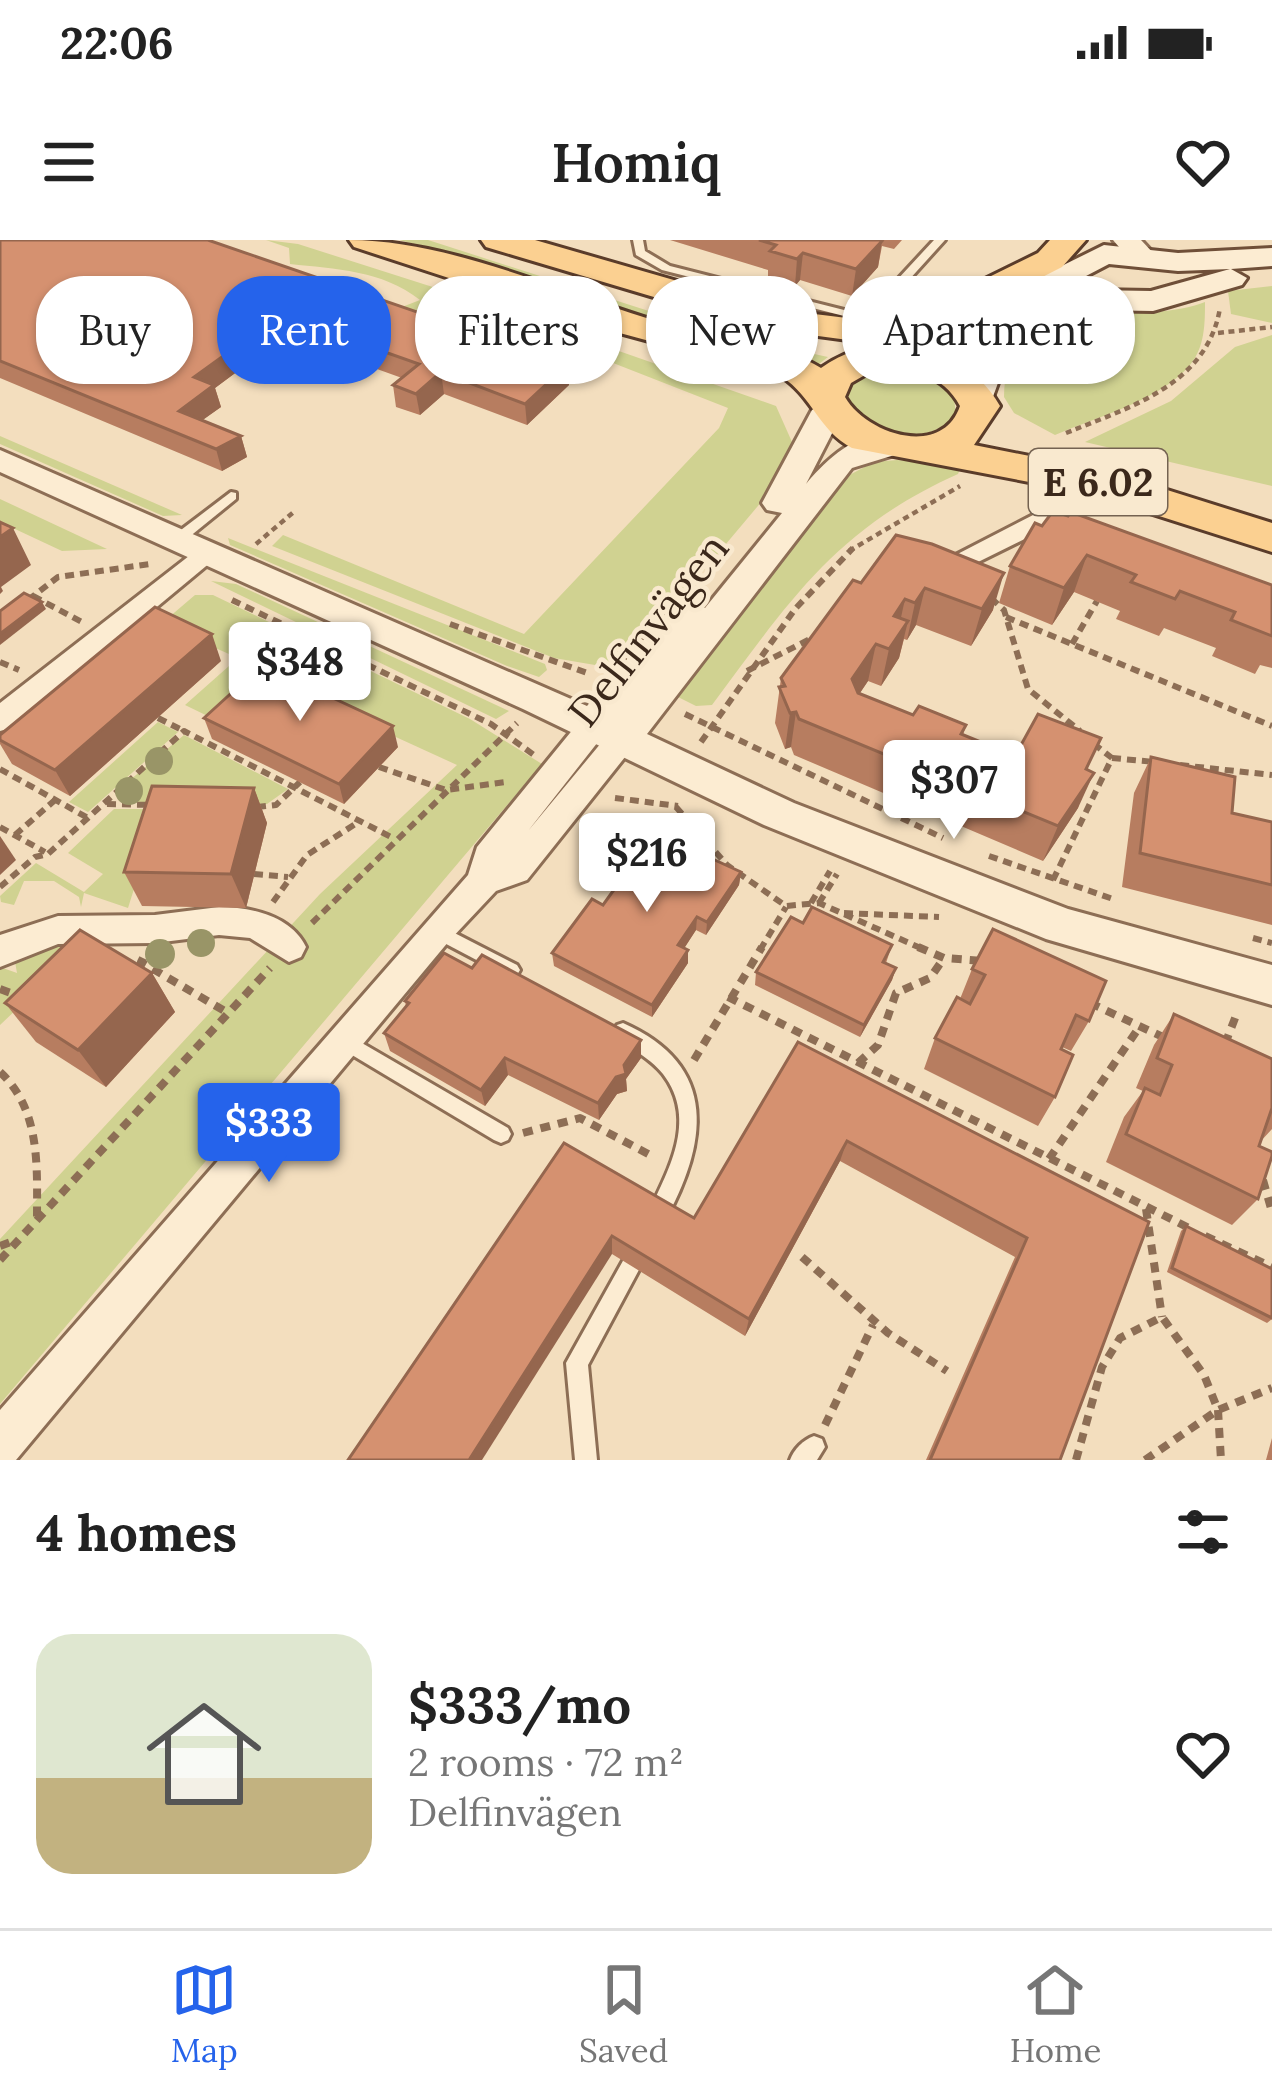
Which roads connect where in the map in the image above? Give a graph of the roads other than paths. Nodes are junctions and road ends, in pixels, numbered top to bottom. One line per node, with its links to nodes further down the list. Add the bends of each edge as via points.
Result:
1 (366, 240): 18 (main road, via 656,333 789,366 814,379)
2 (447, 240): 13 (main road, via 733,331)
3 (498, 240): 6 (main road, via 770,320 863,331 932,320 1050,260)
4 (638, 240): 5 (lane, via 640,254 666,268 852,315 875,311)
5 (940, 240)
6 (1086, 251): 7 (main road); 10 (main road)
7 (1140, 251): 8 (main road); 11 (main road, via 1178,278)
8 (1272, 257)
9 (1272, 275): 11 (main road)
10 (1044, 276)
11 (1166, 298): 12 (main road)
12 (1135, 299)
13 (842, 351)
14 (842, 372): 18 (main road)
15 (968, 384): 17 (main road)
16 (984, 384): 17 (main road)
17 (979, 402): 19 (main road, via 976,422 961,436); 22 (main road, E 6.02, via 1030,437)
18 (826, 403): 19 (main road, via 856,435); 28 (street, Delfinvägen, via 789,491)
19 (903, 447): 23 (main road, E 6.02, via 1095,481); 28 (street, Delfinvägen, via 870,447 842,461)
20 (0, 460): 25 (street)
21 (231, 496): 25 (lane)
22 (1272, 505)
23 (1272, 538)
24 (1102, 543): 26 (street, via 1039,521)
25 (179, 557): 27 (street); 28 (street)
26 (960, 560)
27 (0, 720)
28 (608, 732): 29 (street, Delfinvägen, via 556,768 489,856); 29 (street, Delfinvägen, via 514,870); 34 (street, via 779,814 1062,926)
29 (484, 880): 30 (street, Delfinvägen)
30 (437, 931): 33 (lane); 36 (street, Delfinvägen)
31 (289, 947): 32 (street, via 259,926 206,920 148,946 90,925 38,933)
32 (0, 952)
33 (537, 985)
34 (1272, 985)
35 (597, 1017): 38 (lane, via 637,1039 681,1084 690,1120 683,1174)
36 (343, 1040): 37 (lane); 40 (street, Delfinvägen)
37 (501, 1134)
38 (657, 1216)
39 (631, 1266): 41 (lane, via 577,1363)
40 (0, 1444)
41 (586, 1460)

